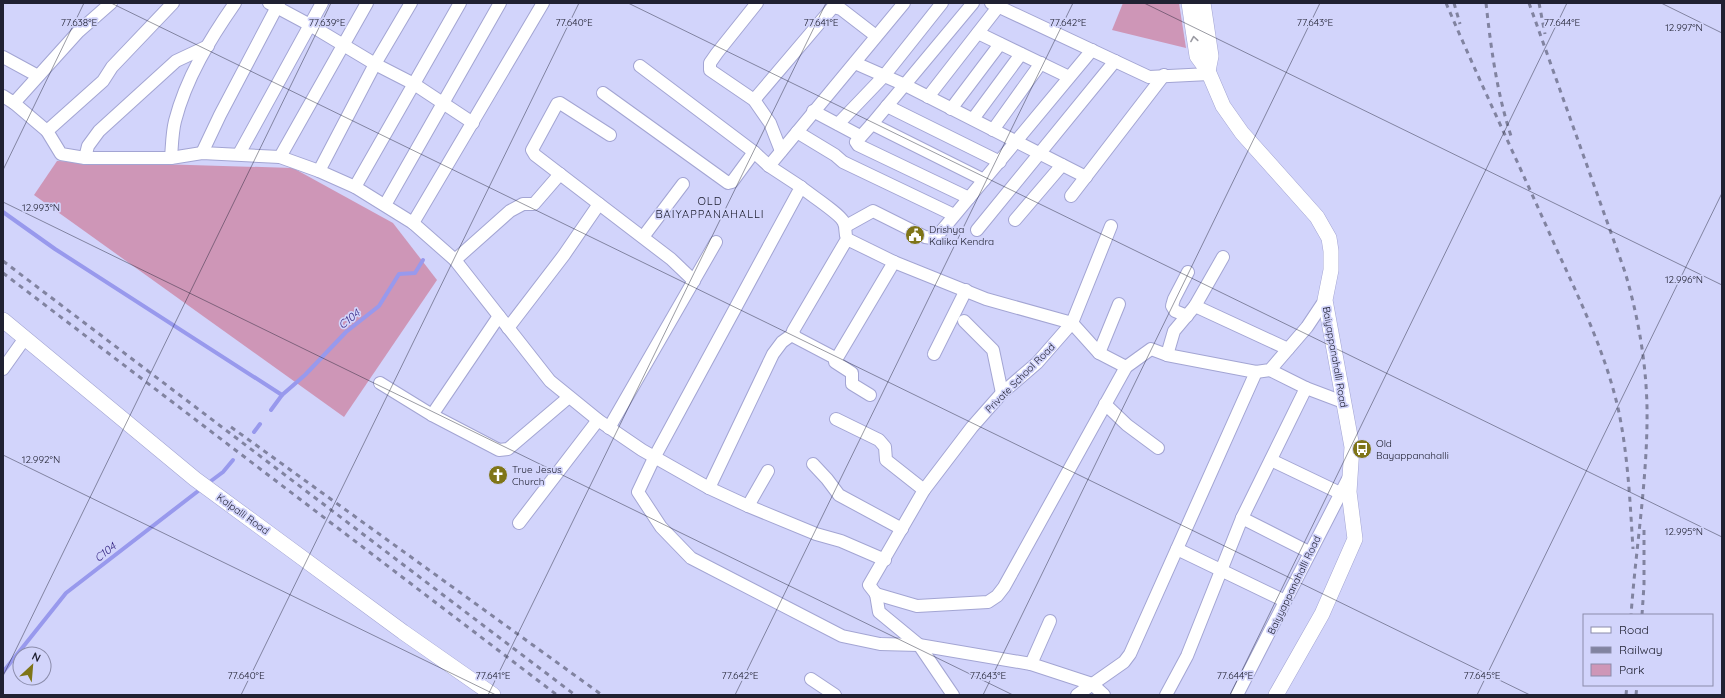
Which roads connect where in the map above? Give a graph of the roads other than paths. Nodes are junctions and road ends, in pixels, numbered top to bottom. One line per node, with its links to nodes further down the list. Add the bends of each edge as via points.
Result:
1 (111, 3): 34 (street, via 78,32)
2 (173, 3): 53 (street, via 112,66 103,81)
3 (235, 3): 23 (street)
4 (322, 3): 18 (street)
5 (367, 3): 21 (street)
6 (411, 3): 30 (street)
7 (460, 3): 37 (street)
8 (500, 3): 43 (street)
9 (543, 3): 49 (street)
10 (757, 3): 42 (street, via 710,64 710,70)
11 (904, 3): 20 (street)
12 (942, 3): 35 (street)
13 (974, 3): 38 (street)
14 (1189, 3): 32 (street, Baiyappanahalli Road, one-way to 14, via 1197,56)
15 (1204, 3): 32 (street, via 1211,56)
16 (275, 4): 18 (street); 60 (street)
17 (995, 5): 19 (street); 24 (street)
18 (310, 25): 21 (street); 62 (street)
19 (978, 33): 22 (street); 41 (street)
20 (876, 36): 28 (street); 42 (street, via 841,9 833,7)
21 (343, 44): 30 (street); 63 (street)
22 (1000, 44): 25 (street); 46 (street)
23 (208, 46): 64 (street, via 176,61 99,131 88,146); 65 (street, via 185,88 175,122)
24 (1092, 50): 27 (street); 36 (street)
25 (1021, 54): 29 (street); 48 (street)
26 (3, 57): 34 (street)
27 (1115, 61): 33 (street, via 1149,77); 61 (street)
28 (855, 62): 35 (street); 47 (street)
29 (1041, 63): 36 (street); 52 (street)
30 (375, 64): 37 (street); 69 (street)
31 (640, 66): 59 (street)
32 (1208, 73): 33 (street); 95 (street, Baiyappanahalli Road, via 1223,106 1242,133 1317,217 1329,238 1331,270)
33 (1164, 75): 71 (street)
34 (38, 76): 44 (street)
35 (884, 76): 38 (street); 50 (street)
36 (1069, 77): 57 (street)
37 (414, 84): 43 (street); 74 (street)
38 (905, 86): 41 (street); 45 (street)
39 (603, 93): 59 (street, via 728,183 732,182)
40 (3, 96): 44 (street)
41 (928, 97): 46 (street)
42 (754, 100): 58 (street, via 770,123)
43 (443, 102): 49 (street); 79 (street)
44 (14, 103): 53 (street)
45 (887, 106): 51 (street); 66 (street)
46 (951, 109): 48 (street)
47 (813, 111): 50 (street); 54 (street)
48 (973, 119): 52 (street)
49 (473, 123): 82 (street)
50 (838, 124): 56 (street)
51 (872, 124): 56 (street); 72 (street)
52 (993, 130): 57 (street)
53 (47, 131): 64 (street, via 61,154)
54 (797, 132): 58 (street); 80 (street, via 843,162)
55 (610, 135): 70 (street, via 564,104 558,104 532,150)
56 (860, 136): 77 (street, via 856,142 858,145)
57 (1016, 141): 61 (street); 66 (street)
58 (781, 151): 68 (street)
59 (754, 152): 68 (street)
60 (202, 153): 62 (street); 65 (street)
61 (1040, 153): 67 (street); 85 (street)
62 (239, 154): 63 (street)
63 (280, 157): 69 (street)
64 (85, 158): 65 (street)
65 (171, 158)
66 (1000, 162): 72 (street)
67 (1062, 164): 71 (street); 81 (street)
68 (770, 166): 75 (street)
69 (319, 171): 74 (street)
70 (560, 174): 78 (street); 90 (street, via 534,204 523,204 510,211)
71 (1086, 177): 76 (street)
72 (984, 180): 77 (street)
73 (683, 184): 86 (street)
74 (355, 187): 79 (street)
75 (801, 187): 83 (street, via 842,218); 127 (street)
76 (1071, 196)
77 (969, 198): 80 (street)
78 (599, 204): 86 (street); 103 (street)
79 (385, 205): 82 (street)
80 (954, 215): 83 (street, via 940,234 932,238 873,212)
81 (1015, 220)
82 (413, 223): 90 (street)
83 (846, 226): 87 (street)
84 (1111, 226): 102 (street, Private School Road)
85 (977, 230)
86 (643, 237): 93 (street)
87 (847, 239): 91 (street); 104 (street)
88 (716, 242): 93 (street)
89 (1223, 257): 97 (street)
90 (455, 260): 98 (street)
91 (894, 262): 94 (street); 110 (street)
92 (1188, 272): 99 (street, via 1172,306 1175,311)
93 (694, 281): 125 (street)
94 (966, 290): 102 (street, via 986,299); 108 (street)
95 (1325, 300): 106 (street, via 1308,327); 120 (street, Baiyappanahalli Road)
96 (1119, 304): 107 (street)
97 (1195, 306): 99 (street); 106 (street)
98 (499, 316): 103 (street); 122 (street)
99 (1187, 316): 109 (street, via 1174,331)
100 (3, 320): 105 (street, Kalpalli Road)
101 (964, 321): 117 (street, via 993,350)
102 (1072, 323): 107 (street); 117 (street, Private School Road, via 1037,363)
103 (508, 328): 119 (street, via 550,381)
104 (793, 334): 110 (street); 132 (street, via 782,342 773,354)
105 (25, 338): 112 (street); 150 (street, Kalpalli Road, via 205,486)
106 (1288, 350): 113 (street)
107 (1099, 353): 111 (street)
108 (934, 354)
109 (1167, 355): 111 (street, via 1151,349); 114 (street)
110 (835, 358): 118 (street, via 836,364 852,373 854,386)
111 (1126, 367): 121 (street)
112 (3, 369)
113 (1270, 370): 114 (street); 116 (street)
114 (1256, 372): 139 (street)
115 (380, 383): 122 (street)
116 (1306, 388): 120 (street); 128 (street)
117 (1002, 393): 133 (street, Private School Road, via 972,427)
118 (870, 395)
119 (569, 397): 122 (street, via 504,451); 124 (street)
120 (1343, 402): 131 (street, Baiyappanahalli Road, via 1352,448)
121 (1106, 404): 126 (street, via 1127,425); 143 (street, via 997,596 988,602 917,606)
122 (432, 415)
123 (836, 419): 133 (street, via 879,440 885,447 886,460)
124 (598, 420): 125 (street); 137 (street)
125 (609, 428): 127 (street)
126 (1158, 448)
127 (654, 458): 132 (street); 146 (street, via 638,492 661,526 691,558 842,636 880,644)
128 (1271, 460): 134 (street); 136 (street)
129 (813, 464): 138 (street, via 839,495)
130 (768, 471): 135 (street)
131 (1350, 474): 134 (street, Baiyyappanahalli Road); 157 (street, Baiyappanahalli Road, via 1349,492 1355,539 1322,614)
132 (709, 488): 135 (street)
133 (924, 490): 138 (street, Private School Road)
134 (1340, 494): 140 (street, Baiyyappanahalli Road)
135 (748, 506): 141 (street)
136 (1242, 518): 140 (street); 142 (street)
137 (519, 524)
138 (902, 529): 141 (street, Private School Road)
139 (1177, 549): 142 (street); 149 (street, via 1130,654 1124,662)
140 (1309, 552): 144 (street, Baiyyappanahalli Road)
141 (885, 560): 143 (street, Private School Road, via 869,585)
142 (1221, 570): 144 (street); 155 (street, via 1188,656)
143 (876, 594): 146 (street, via 879,612)
144 (1285, 601): 156 (street, Baiyyappanahalli Road)
145 (1050, 622): 147 (street)
146 (919, 646): 147 (street); 152 (street)
147 (1031, 664): 149 (street)
148 (811, 679): 151 (street)
149 (1092, 684): 153 (street); 154 (street)
150 (493, 695)
151 (835, 695)
152 (953, 695)
153 (1078, 695)
154 (1104, 695)
155 (1166, 695)
156 (1237, 695)
157 (1276, 695)

